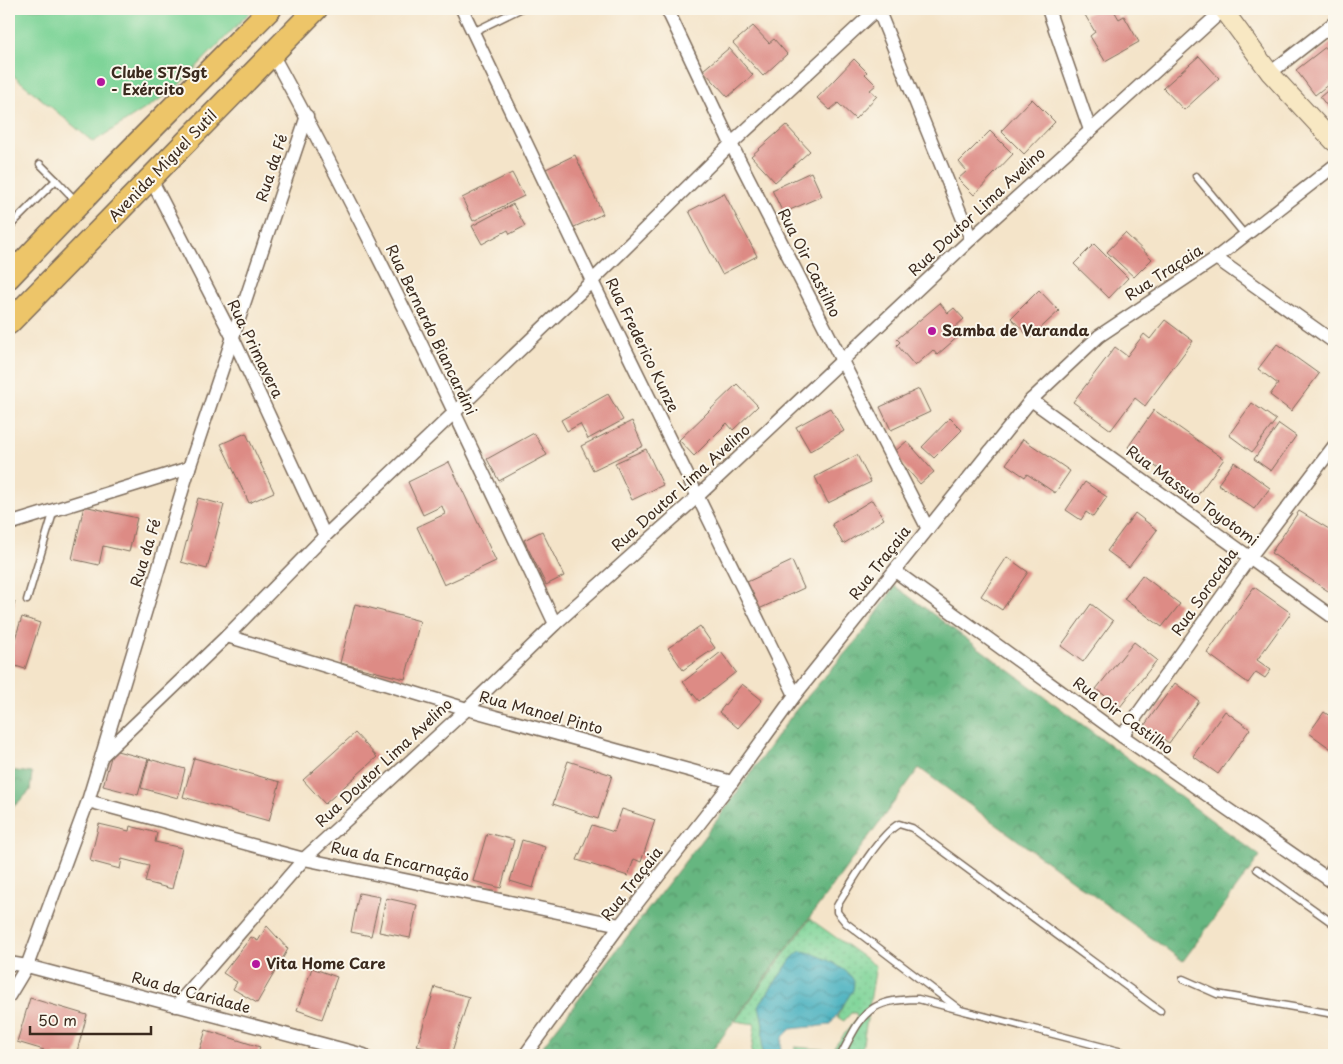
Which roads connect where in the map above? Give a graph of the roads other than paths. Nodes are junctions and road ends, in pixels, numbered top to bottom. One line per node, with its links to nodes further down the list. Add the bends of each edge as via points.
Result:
1 (270, 9): 22 (highway)
2 (316, 9): 11 (highway, Avenida Miguel Sutil)
3 (462, 9): 10 (street, Rua Frederico Kunze)
4 (520, 9): 10 (lane)
5 (667, 9): 16 (street, Rua Oir Castilho)
6 (878, 9): 16 (street); 25 (street)
7 (1048, 9): 14 (street)
8 (1223, 9): 12 (street); 14 (street, Rua Doutor Lima Avelino)
9 (1334, 23): 12 (street)
10 (473, 32): 28 (street, Rua Frederico Kunze)
11 (272, 54): 13 (street, Rua Bernardo Biancardini); 20 (highway, Avenida Miguel Sutil)
12 (1270, 73): 15 (street)
13 (306, 116): 30 (street, Rua da Fé); 34 (street, Rua Bernardo Biancardini)
14 (1090, 130): 25 (street, Rua Doutor Lima Avelino)
15 (1334, 142)
16 (731, 144): 28 (street); 32 (street, Rua Oir Castilho)
17 (40, 164): 21 (lane)
18 (1334, 166): 24 (street, Rua Traçaia)
19 (1196, 176): 24 (lane)
20 (151, 179): 29 (highway, Avenida Miguel Sutil); 30 (street, Rua Primavera)
21 (56, 180): 22 (lane); 23 (lane)
22 (79, 203): 27 (highway)
23 (9, 228)
24 (1245, 236): 26 (street, Rua Traçaia)
25 (971, 239): 32 (street, Rua Doutor Lima Avelino)
26 (1216, 258): 31 (street); 33 (street, Rua Traçaia, via 1098,336)
27 (13, 263)
28 (592, 281): 34 (street); 37 (street, Rua Frederico Kunze)
29 (9, 323)
30 (233, 338): 36 (street, Rua da Fé); 41 (street, Rua Primavera)
31 (1334, 342)
32 (841, 362): 37 (street, Rua Doutor Lima Avelino); 40 (street, Rua Oir Castilho)
33 (1032, 400): 40 (street, Rua Traçaia); 42 (street, Rua Massuo Toyotomi)
34 (454, 411): 41 (street); 46 (street, Rua Bernardo Biancardini)
35 (1334, 446): 42 (street, Rua Sorocaba)
36 (189, 468): 38 (street); 51 (street, Rua da Fé)
37 (698, 496): 46 (street, Rua Doutor Lima Avelino); 48 (street, Rua Frederico Kunze)
38 (55, 509): 39 (street); 44 (lane)
39 (9, 524)
40 (928, 528): 43 (street, Rua Traçaia)
41 (325, 536): 47 (street)
42 (1250, 557): 45 (street, Rua Massuo Toyotomi); 50 (street, Rua Sorocaba)
43 (895, 570): 48 (street, Rua Traçaia); 50 (street, Rua Oir Castilho)
44 (28, 600)
45 (1334, 618)
46 (555, 624): 49 (street, Rua Doutor Lima Avelino)
47 (227, 636): 49 (street, Rua Manoel Pinto); 51 (street)
48 (795, 695): 52 (street, Rua Traçaia)
49 (467, 709): 52 (street, Rua Manoel Pinto); 54 (street, Rua Doutor Lima Avelino)
50 (1122, 736): 57 (street, Rua Oir Castilho)
51 (102, 756): 53 (street, Rua da Fé)
52 (732, 782): 59 (street, Rua Traçaia)
53 (88, 801): 54 (street, Rua da Encarnação); 61 (street, Rua da Fé)
54 (304, 859): 59 (street, Rua da Encarnação); 64 (street, Rua Doutor Lima Avelino)
55 (1334, 866): 57 (street)
56 (1257, 869): 58 (lane)
57 (1330, 881)
58 (1334, 924)
59 (620, 925): 69 (street, Rua Traçaia)
60 (9, 963): 61 (street, Rua da Caridade)
61 (28, 966): 63 (street, Rua da Fé); 64 (street, Rua da Caridade)
62 (1183, 979): 67 (lane, via 1217,994)
63 (9, 996)
64 (176, 1006): 68 (street, Rua da Caridade)
65 (959, 1009): 66 (lane, via 846,923 837,912 867,860 892,828 899,824 912,828); 70 (lane, via 918,998 893,999 874,1006 858,1023); 71 (lane)
66 (1160, 1011)
67 (1334, 1014)
68 (364, 1055)
69 (525, 1055)
70 (841, 1055)
71 (1134, 1055)

